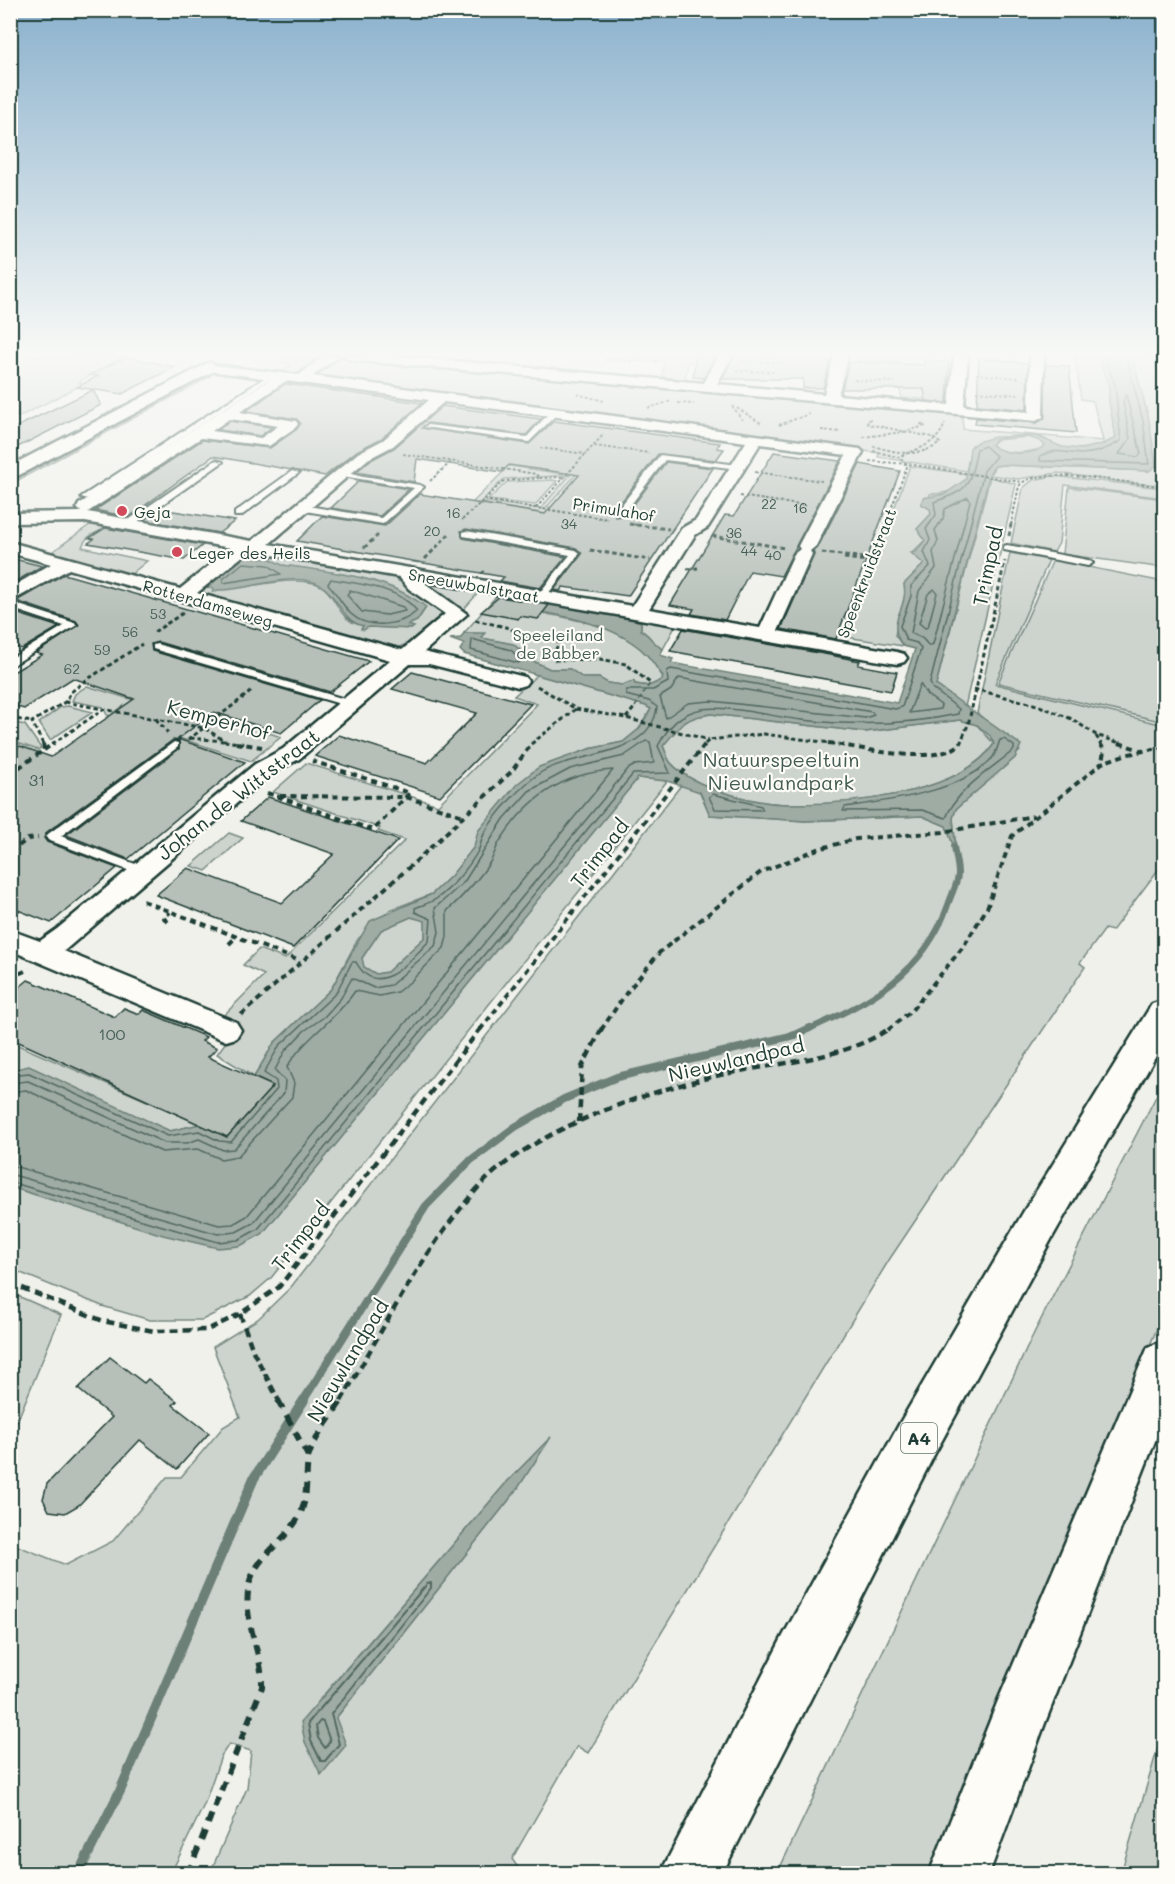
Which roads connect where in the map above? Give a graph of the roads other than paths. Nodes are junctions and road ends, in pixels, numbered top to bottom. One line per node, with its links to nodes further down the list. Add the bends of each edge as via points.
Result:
1 (67, 444): 10 (main road)
2 (178, 444): 12 (lane)
3 (179, 444): 12 (street)
4 (385, 444): 11 (street)
5 (752, 444): 8 (street)
6 (818, 444): 33 (street, via 855,452)
7 (219, 462): 19 (lane)
8 (737, 468): 15 (lane, via 663,457); 32 (street, via 702,523 688,532)
9 (295, 473): 16 (lane)
10 (11, 474)
11 (342, 474): 13 (street); 13 (lane, via 420,487 383,521)
12 (85, 508): 17 (street, Sneeuwbalstraat); 19 (street, Sneeuwbalstraat); 24 (street, via 53,538)
13 (302, 508): 21 (street)
14 (10, 511): 17 (street, Sneeuwbalstraat)
15 (620, 513)
16 (238, 514)
17 (50, 516): 18 (street, Sneeuwbalstraat)
18 (10, 518)
19 (128, 525): 21 (street, Sneeuwbalstraat)
20 (466, 534): 29 (lane, via 576,553)
21 (251, 546): 27 (street, Sneeuwbalstraat); 30 (street)
22 (10, 547): 24 (street, Rotterdamseweg)
23 (1007, 548): 26 (lane)
24 (31, 552): 25 (street, Rotterdamseweg)
25 (66, 563): 28 (street); 30 (street, Rotterdamseweg)
26 (1088, 563)
27 (410, 574): 29 (street, Sneeuwbalstraat); 35 (street, Johan de Wittstraat, via 411,584 457,614)
28 (10, 596)
29 (541, 597): 32 (street, Sneeuwbalstraat)
30 (192, 598): 35 (street, Rotterdamseweg)
31 (10, 605): 37 (lane, via 72,625)
32 (637, 613): 33 (street, Sneeuwbalstraat)
33 (767, 635): 36 (street, Sneeuwbalstraat)
34 (157, 647): 39 (lane)
35 (406, 658): 38 (street, via 429,658); 39 (street, Johan de Wittstraat)
36 (897, 658)
37 (10, 664)
38 (519, 681)
39 (351, 704): 41 (street, Johan de Wittstraat, via 291,754 263,769)
40 (174, 745): 41 (lane, via 52,837)
41 (142, 871): 43 (street, Johan de Wittstraat)
42 (10, 939): 43 (street)
43 (42, 953): 45 (street)
44 (1164, 1012): 47 (main road, A4, via 993,1301 775,1706)
45 (226, 1030)
46 (1164, 1362): 48 (main road)
47 (690, 1874)
48 (959, 1874)

